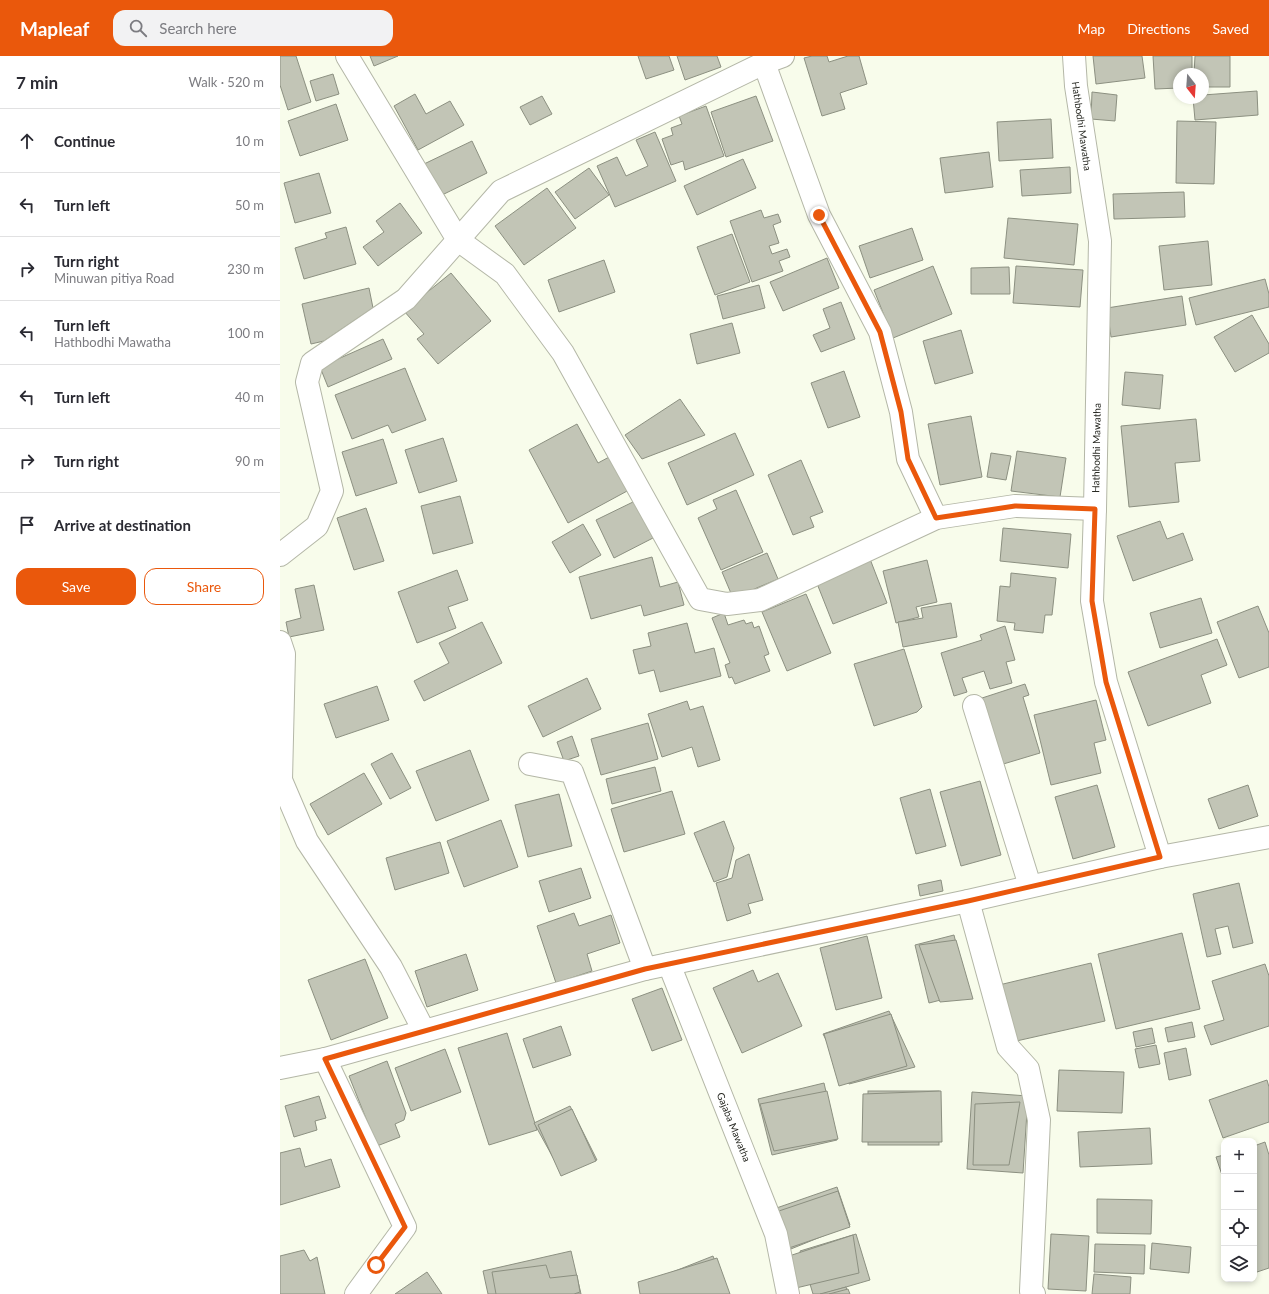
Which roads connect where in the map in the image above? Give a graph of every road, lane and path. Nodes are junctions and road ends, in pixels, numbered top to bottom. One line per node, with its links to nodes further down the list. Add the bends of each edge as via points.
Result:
1 (347, 56): 4 (street)
2 (1074, 56): 5 (street, Hathbodhi Mawatha, via 1076,86 1100,241)
3 (773, 60): 4 (street, via 500,191); 6 (street, via 819,215 880,332 901,412 908,459)
4 (458, 240): 6 (street, via 505,274 563,353 700,599 727,604 760,600); 7 (street, via 406,299 312,364 307,382 332,491 317,526)
5 (1095, 509): 6 (street, via 1015,506); 12 (street, Hathbodhi Mawatha, via 1092,601 1106,682)
6 (936, 518)
7 (280, 555)
8 (280, 642): 17 (street, via 284,654 281,780 307,841 391,967)
9 (974, 706): 13 (street)
10 (530, 764): 16 (street, via 572,772)
11 (1269, 837): 12 (street)
12 (1160, 857): 13 (street)
13 (1030, 886): 14 (street)
14 (968, 901): 15 (street); 22 (street, via 1008,1047 1028,1069 1039,1120 1031,1291)
15 (669, 964): 16 (street); 21 (street, Gajaba Mawatha, via 776,1234)
16 (645, 969): 17 (street)
17 (424, 1031): 18 (street)
18 (325, 1059): 19 (street); 20 (street, via 405,1227)
19 (280, 1068)
20 (356, 1294)
21 (788, 1294)
22 (1034, 1294)

